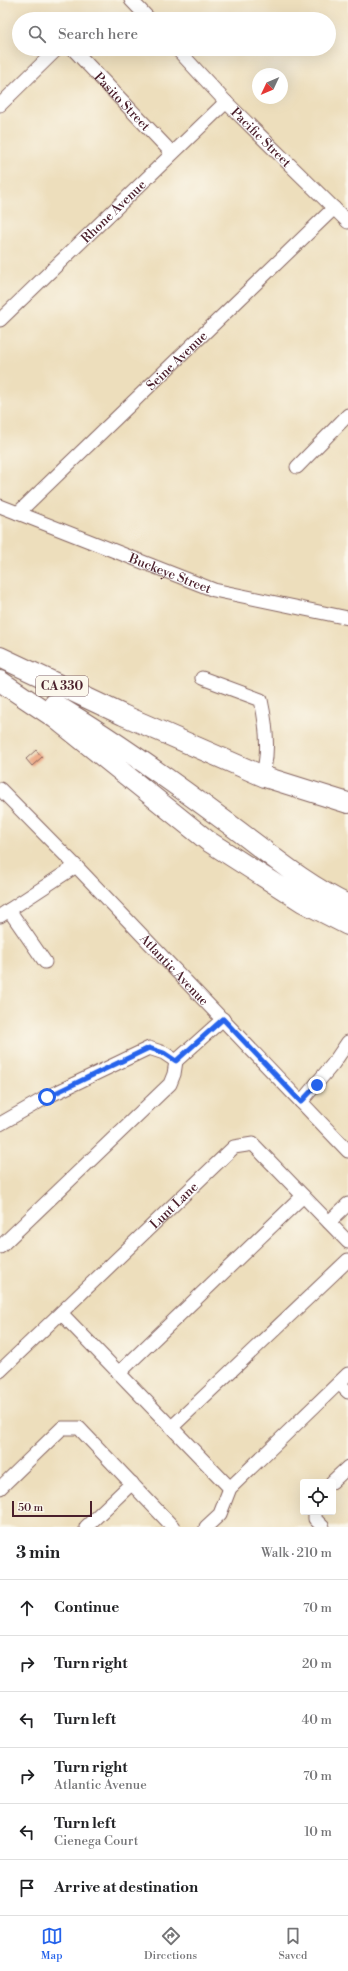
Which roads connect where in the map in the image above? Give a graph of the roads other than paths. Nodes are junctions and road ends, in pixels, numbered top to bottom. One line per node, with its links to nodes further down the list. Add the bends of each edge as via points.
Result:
1 (131, 0): 2 (street)
2 (142, 12)
3 (50, 56): 7 (street)
4 (80, 56): 8 (street, Pasito Street)
5 (183, 56): 6 (street, Pacific Street)
6 (226, 102): 8 (street, Rhone Avenue); 9 (street, Pacific Street)
7 (0, 105)
8 (172, 152): 11 (street, Rhone Avenue)
9 (334, 208): 10 (street, Pacific Street); 15 (street, Seine Avenue)
10 (348, 222)
11 (0, 320)
12 (348, 415): 13 (street)
13 (297, 467)
14 (0, 506): 15 (street, Buckeye Street)
15 (18, 513): 16 (street, Buckeye Street, via 214,590)
16 (348, 618)
17 (0, 657): 21 (highway, CA 330, via 202,749)
18 (0, 674): 26 (highway, via 35,692 99,732 289,869)
19 (202, 678): 21 (street, via 261,700 265,720)
20 (0, 681): 28 (highway, via 54,718 208,841 303,902)
21 (264, 772): 23 (highway); 24 (highway)
22 (0, 789): 25 (street, Atlantic Avenue)
23 (348, 790)
24 (348, 803)
25 (76, 866): 27 (street); 30 (street, Atlantic Avenue)
26 (348, 905)
27 (4, 913): 29 (street)
28 (348, 925)
29 (45, 962)
30 (223, 1019): 32 (street); 33 (street, Atlantic Avenue)
31 (348, 1042): 33 (street, via 334,1064)
32 (176, 1061): 34 (street, via 164,1053 149,1048 47,1097); 40 (street, via 170,1084)
33 (301, 1102): 35 (street, Atlantic Avenue)
34 (0, 1124)
35 (348, 1151)
36 (303, 1196): 38 (street, Lunt Lane); 42 (street, Lunt Lane, via 253,1144 234,1147); 44 (street)
37 (348, 1204): 38 (street)
38 (329, 1222): 39 (street, Lunt Lane)
39 (348, 1242)
40 (0, 1247)
41 (348, 1260): 47 (street)
42 (61, 1313): 43 (street, Lunt Lane); 44 (street)
43 (1, 1368)
44 (119, 1373): 47 (street)
45 (343, 1378): 46 (street); 52 (street)
46 (348, 1392)
47 (172, 1428): 52 (street)
48 (348, 1467): 49 (street)
49 (335, 1479)
50 (132, 1483): 51 (street, via 79,1428 62,1428); 54 (street); 55 (street)
51 (0, 1488)
52 (230, 1488): 56 (street, via 220,1514)
53 (315, 1515): 57 (street, via 315,1519)
54 (86, 1527)
55 (173, 1527)
56 (206, 1527)
57 (323, 1527)

